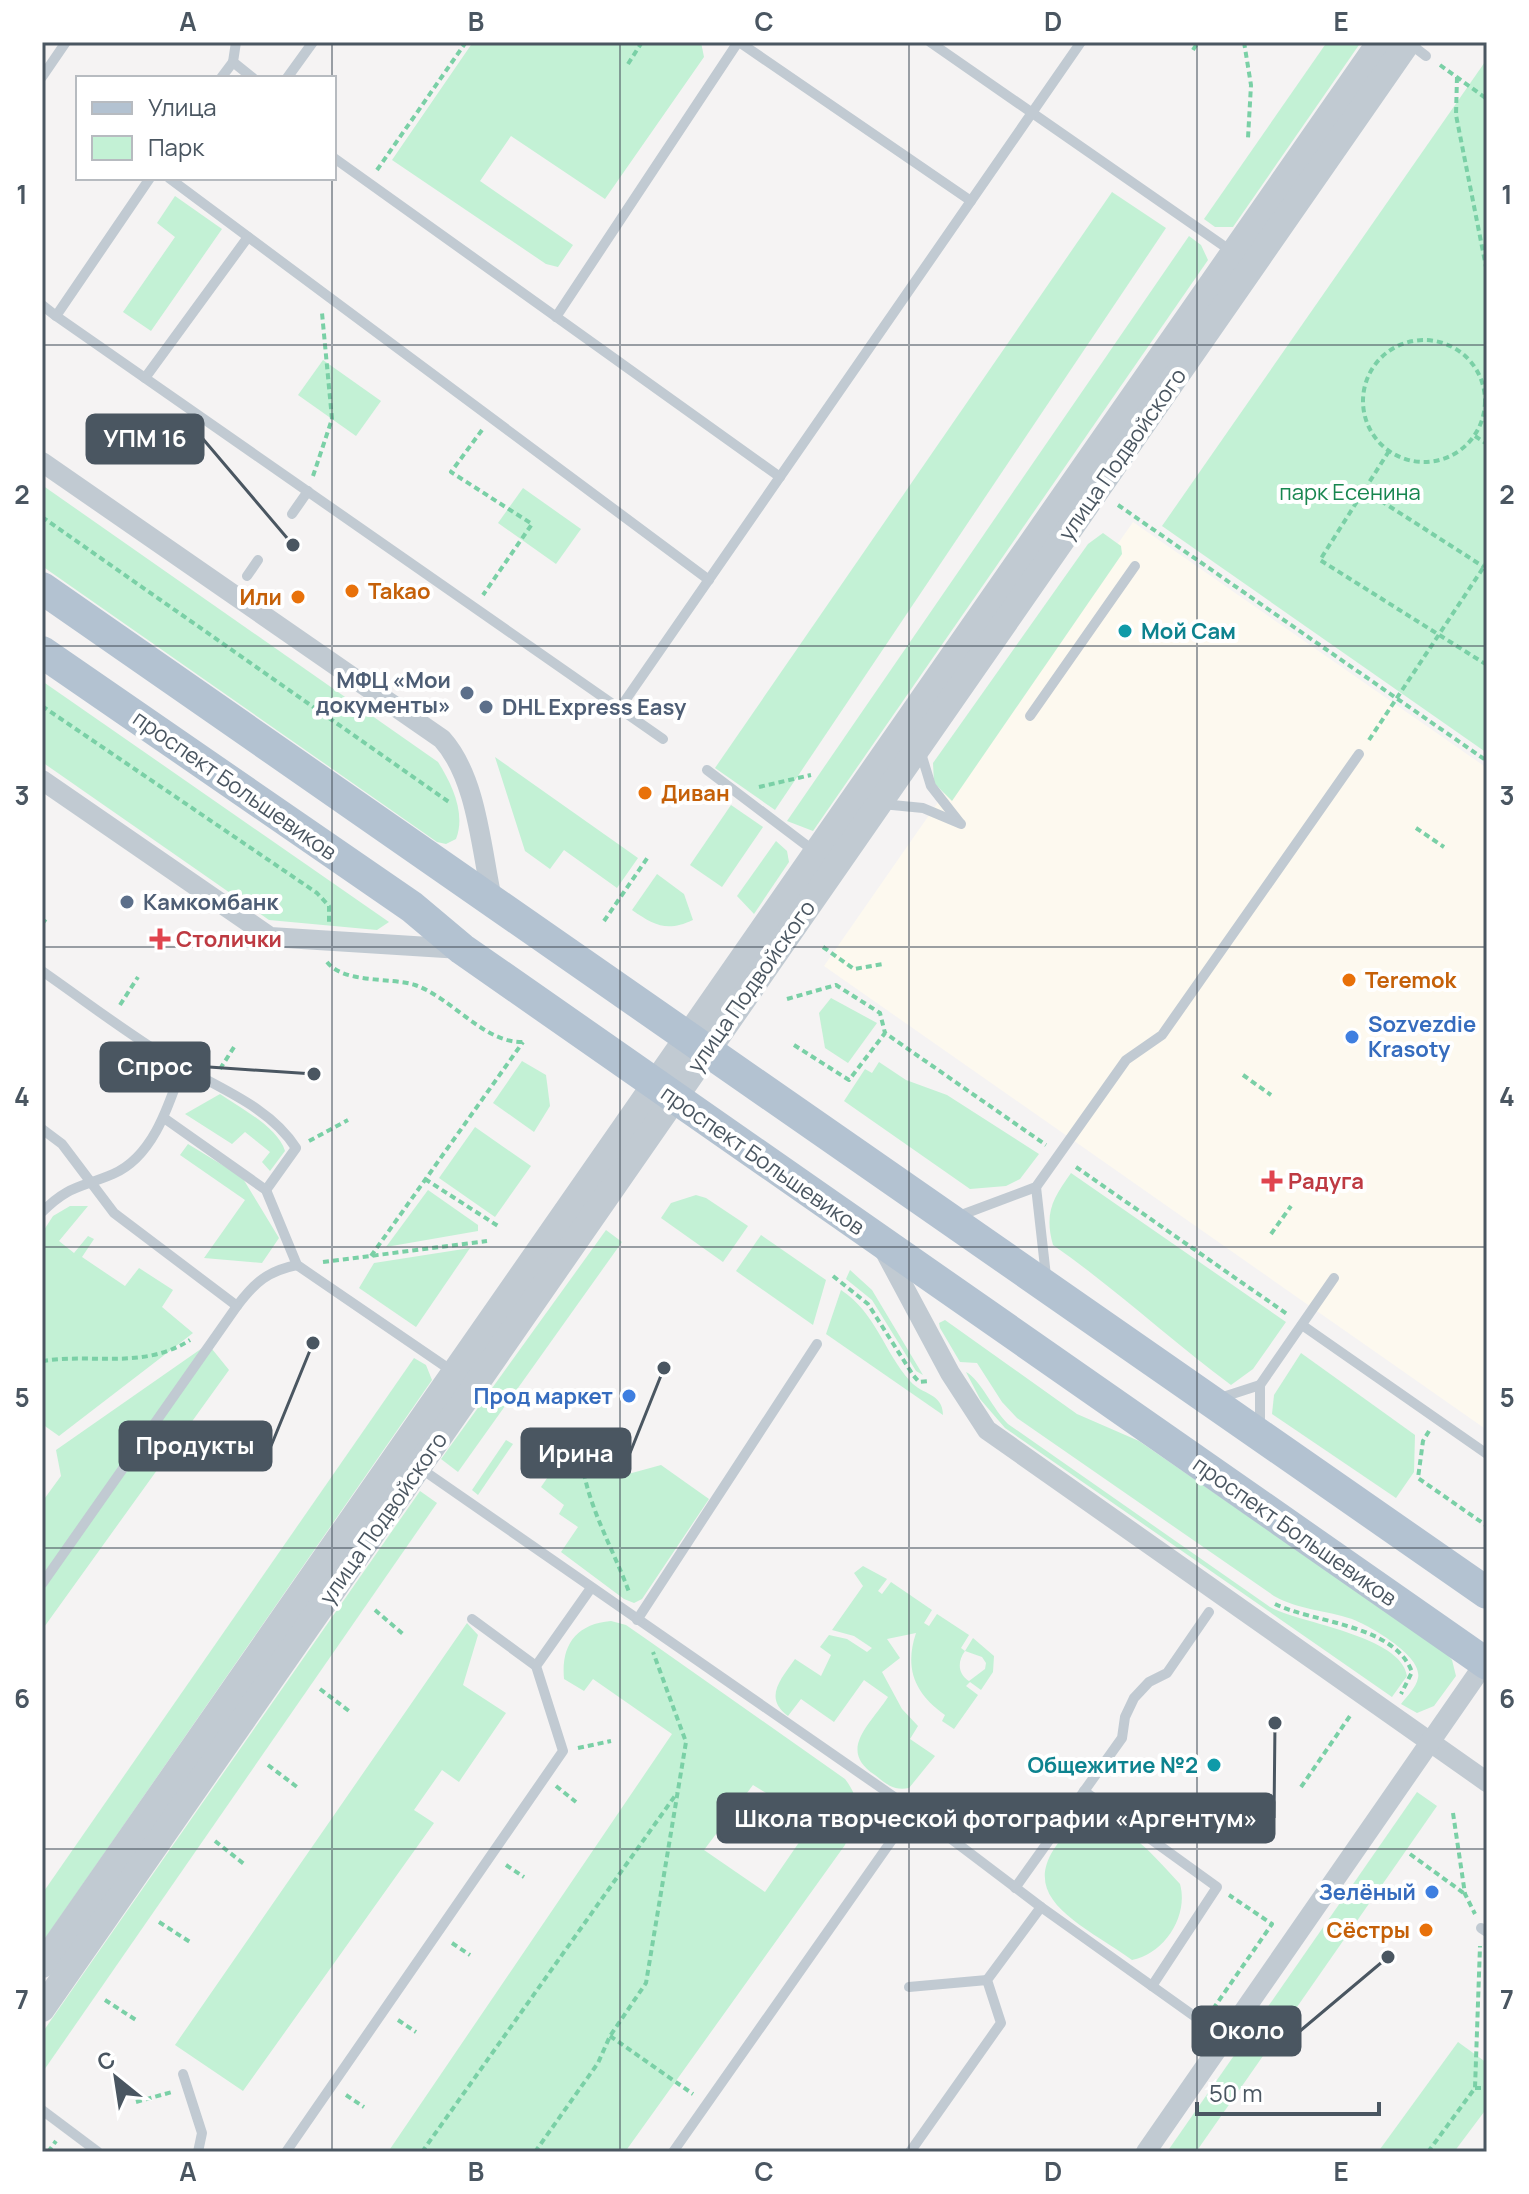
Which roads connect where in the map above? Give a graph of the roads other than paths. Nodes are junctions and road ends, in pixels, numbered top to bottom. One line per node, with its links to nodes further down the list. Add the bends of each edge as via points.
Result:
1 (66, 42): 13 (lane)
2 (236, 42): 9 (lane)
3 (313, 42): 12 (lane)
4 (739, 42): 18 (lane); 23 (lane)
5 (930, 42): 14 (lane)
6 (1081, 42): 14 (lane)
7 (1380, 42): 20 (street, улица Подвойского)
8 (1412, 46): 20 (street, улица Подвойского)
9 (233, 62): 10 (lane); 11 (lane)
10 (222, 76)
11 (250, 76)
12 (288, 76)
13 (42, 77)
14 (1032, 113): 18 (lane); 20 (lane)
15 (336, 159): 23 (lane)
16 (149, 180): 22 (lane)
17 (172, 180): 19 (lane)
18 (971, 201): 26 (lane)
19 (248, 237): 24 (lane); 33 (lane)
20 (1243, 259): 28 (street, улица Подвойского)
21 (42, 305): 22 (lane)
22 (56, 316): 24 (lane)
23 (556, 317): 26 (lane)
24 (145, 378): 27 (lane)
25 (42, 462): 45 (street, via 442,739 466,775)
26 (780, 477): 33 (lane)
27 (308, 491): 29 (lane); 36 (lane)
28 (1077, 499): 39 (street, улица Подвойского); 43 (street, улица Подвойского)
29 (292, 514)
30 (258, 560): 32 (lane)
31 (1135, 566): 37 (lane)
32 (247, 576)
33 (709, 580): 36 (lane)
34 (42, 588): 45 (main road)
35 (42, 652): 46 (main road, проспект Большевиков, via 412,907)
36 (620, 708): 38 (lane)
37 (1030, 716)
38 (663, 739)
39 (918, 745): 43 (street, улица Подвойского); 43 (lane, via 931,786 961,824 923,808)
40 (1359, 754): 54 (lane, via 1162,1035 1126,1060)
41 (707, 770): 44 (lane)
42 (42, 780): 46 (street, via 270,937)
43 (868, 798): 44 (street, улица Подвойского)
44 (825, 859): 48 (street, улица Подвойского)
45 (492, 899): 48 (main road)
46 (462, 949): 50 (main road, проспект Большевиков)
47 (42, 971): 49 (lane)
48 (698, 1042): 50 (street, улица Подвойского); 57 (main road)
49 (182, 1067): 51 (lane); 55 (lane, via 213,1080 285,1131 296,1148)
50 (665, 1091): 58 (main road, проспект Большевиков); 65 (street, улица Подвойского)
51 (164, 1118): 53 (lane, via 132,1163); 55 (lane)
52 (42, 1129): 53 (lane, via 62,1144)
53 (90, 1180): 56 (lane, via 65,1190); 62 (lane, via 114,1213)
54 (1036, 1187): 57 (lane); 61 (lane)
55 (266, 1190): 59 (lane)
56 (42, 1212)
57 (951, 1219): 61 (main road)
58 (879, 1241): 77 (main road, проспект Большевиков); 79 (street, via 987,1430)
59 (297, 1265): 62 (lane, via 275,1269 255,1281); 65 (lane)
60 (1334, 1278): 63 (lane)
61 (1047, 1286): 67 (main road)
62 (237, 1306): 71 (lane)
63 (1302, 1325): 66 (lane); 69 (lane)
64 (817, 1344): 76 (lane)
65 (464, 1380): 70 (street, улица Подвойского)
66 (1260, 1385): 67 (lane); 68 (lane)
67 (1212, 1401): 68 (main road)
68 (1260, 1435): 73 (main road)
69 (1487, 1454)
70 (409, 1460): 72 (lane); 85 (street, улица Подвойского); 89 (street, улица Подвойского)
71 (42, 1584)
72 (591, 1588): 76 (lane); 78 (lane)
73 (1487, 1593)
74 (1209, 1612): 81 (lane, via 1167,1673 1134,1698 1122,1738)
75 (472, 1619): 78 (lane)
76 (637, 1620): 82 (lane)
77 (1486, 1662): 79 (street)
78 (536, 1666): 95 (lane, via 563,1751)
79 (1430, 1742): 80 (street); 90 (street)
80 (1487, 1782)
81 (1084, 1791): 83 (lane); 87 (lane, via 1217,1887)
82 (913, 1810): 83 (lane); 96 (lane)
83 (1015, 1888): 84 (lane)
84 (1041, 1907): 86 (lane); 87 (lane)
85 (42, 1965)
86 (987, 1980): 88 (lane); 97 (lane, via 1001,2023)
87 (1152, 1986): 90 (lane)
88 (909, 1987)
89 (42, 2009)
90 (1225, 2038): 98 (street)
91 (183, 2074): 94 (lane, via 202,2133)
92 (42, 2110): 93 (lane)
93 (98, 2152)
94 (198, 2152)
95 (286, 2152)
96 (673, 2152)
97 (910, 2152)
98 (1146, 2152)

